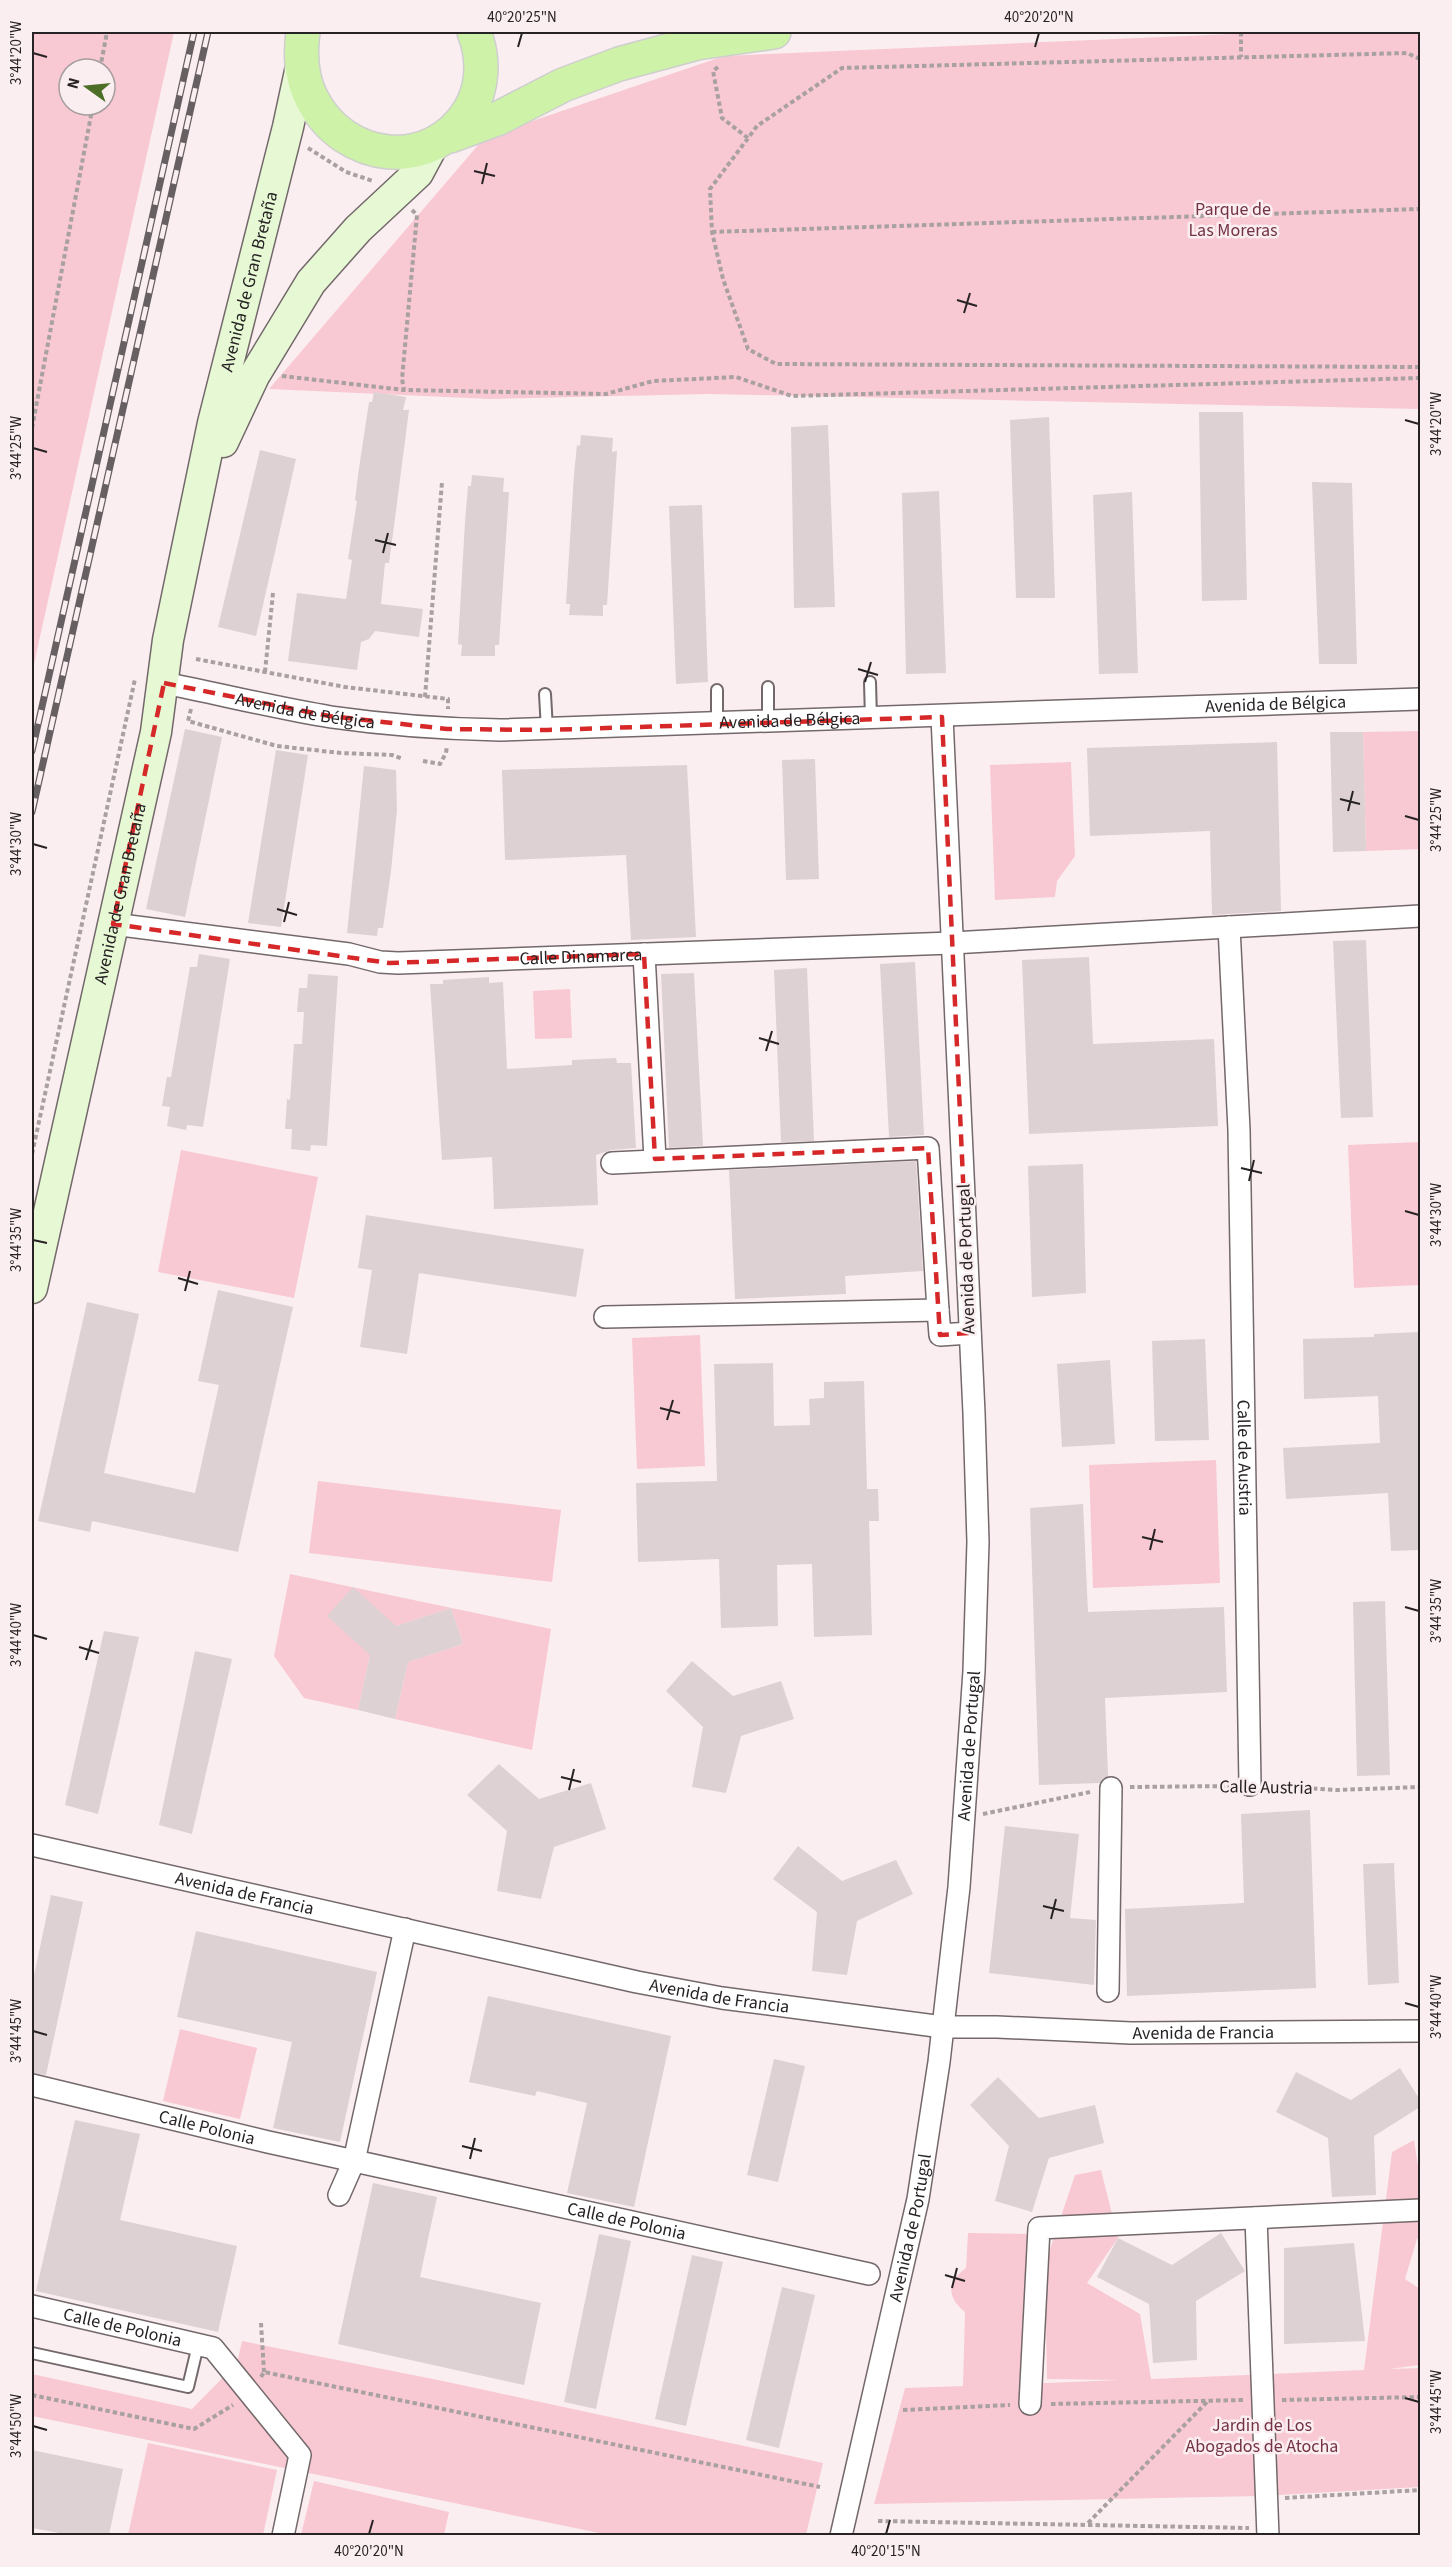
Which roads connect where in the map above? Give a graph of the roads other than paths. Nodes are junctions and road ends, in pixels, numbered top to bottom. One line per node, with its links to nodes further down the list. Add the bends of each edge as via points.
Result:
1 (474, 32): 4 (main road, via 481,62 477,93 469,110)
2 (774, 32): 4 (main road, via 697,43 619,64)
3 (300, 43): 4 (main road, via 307,88 317,108 330,125 354,143 372,150 408,152); 5 (street, Avenida de Gran Bretaña, via 288,127 213,423)
4 (441, 140): 5 (street, Avenida de Gran Bretaña, via 418,173 339,249 302,296 246,390)
5 (199, 500): 7 (street, Avenida de Gran Bretaña, via 168,640)
6 (870, 682): 13 (lane)
7 (164, 683): 16 (street, Avenida de Bélgica, via 357,720 447,729); 18 (street, Avenida de Gran Bretaña)
8 (768, 687): 14 (lane)
9 (717, 690): 15 (lane)
10 (546, 694): 16 (lane)
11 (1420, 699): 12 (street, Avenida de Bélgica)
12 (942, 717): 13 (street, Avenida de Bélgica); 20 (street, Avenida de Portugal)
13 (871, 719): 14 (street, Avenida de Bélgica)
14 (768, 723): 15 (street, Avenida de Bélgica)
15 (717, 724): 16 (street, Avenida de Bélgica)
16 (547, 730)
17 (1420, 916): 19 (street)
18 (113, 924): 21 (street, Calle Dinamarca, via 349,954 380,962); 24 (street, Avenida de Gran Bretaña)
19 (1229, 927): 20 (street); 28 (street, Calle de Austria, via 1239,1130)
20 (952, 943): 21 (street); 27 (street, Avenida de Portugal)
21 (644, 954): 22 (street, Calle Dinamarca)
22 (655, 1159): 23 (street); 25 (street, via 928,1148)
23 (612, 1163)
24 (32, 1288)
25 (938, 1310): 26 (street); 27 (street, via 940,1335)
26 (605, 1317)
27 (969, 1333): 33 (street, Avenida de Portugal, via 978,1542 974,1671 954,1944)
28 (1251, 1785)
29 (1111, 1788): 32 (street)
30 (32, 1845): 31 (street, Avenida de Francia)
31 (405, 1929): 33 (street, Avenida de Francia, via 722,1998); 36 (street)
32 (1108, 1991)
33 (943, 2027): 34 (street, Avenida de Francia, via 1131,2033); 48 (street, Avenida de Portugal, via 918,2199)
34 (1420, 2031)
35 (32, 2085): 36 (street, Calle Polonia)
36 (354, 2160): 37 (street, Calle Polonia); 38 (street)
37 (386, 2168): 41 (street, Calle de Polonia)
38 (339, 2195)
39 (1420, 2210): 40 (street)
40 (1256, 2218): 45 (street, via 1039,2228); 46 (street)
41 (868, 2274)
42 (32, 2306): 43 (street, Calle de Polonia)
43 (205, 2346): 44 (lane, via 188,2387); 47 (street, via 300,2455)
44 (32, 2353)
45 (1030, 2404)
46 (1268, 2532)
47 (283, 2535)
48 (841, 2535)

